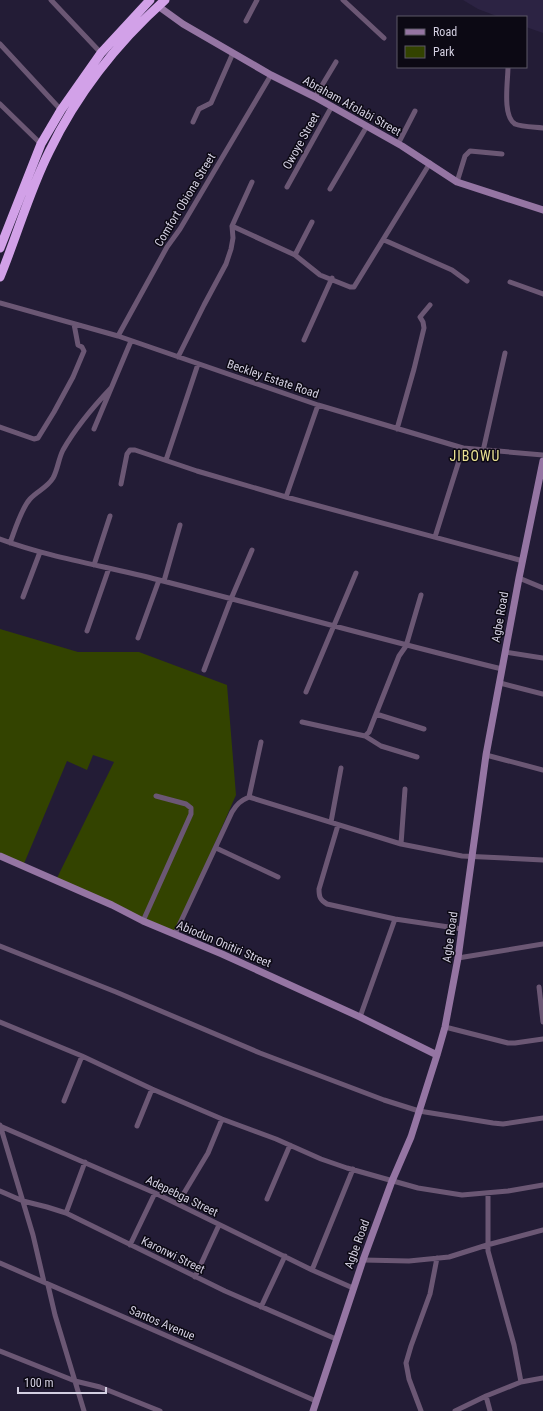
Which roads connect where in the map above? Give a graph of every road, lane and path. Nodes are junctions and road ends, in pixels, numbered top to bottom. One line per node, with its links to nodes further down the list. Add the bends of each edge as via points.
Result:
1 (51, 0): 9 (street)
2 (150, 0): 9 (highway)
3 (257, 0): 6 (street)
4 (343, 0): 7 (street)
5 (161, 3): 10 (street, Abraham Afolabi Street, via 183,24); 36 (highway, via 112,53 72,110 49,152)
6 (246, 22)
7 (384, 38)
8 (0, 44): 17 (street)
9 (101, 52): 17 (highway)
10 (233, 53): 13 (street, Abraham Afolabi Street); 19 (street, via 211,103 199,110)
11 (336, 62): 14 (street)
12 (508, 68): 21 (street, via 507,109 510,119 516,124)
13 (271, 75): 14 (street, Abraham Afolabi Street); 46 (street, Comfort Obiona Street, via 167,247)
14 (315, 97): 16 (street, Abraham Afolabi Street)
15 (0, 104): 22 (street)
16 (332, 106): 20 (street, Abraham Afolabi Street); 28 (street, Owoye Street)
17 (61, 110): 22 (highway)
18 (415, 111): 23 (street)
19 (193, 122)
20 (367, 126): 23 (street, Abraham Afolabi Street); 29 (street)
21 (543, 128)
22 (41, 144): 35 (highway)
23 (398, 144): 25 (street, Abraham Afolabi Street)
24 (502, 154): 27 (street, via 470,151 465,156)
25 (430, 164): 27 (street, Abraham Afolabi Street); 34 (street)
26 (252, 182): 32 (street)
27 (457, 182): 30 (street, Abraham Afolabi Street)
28 (287, 186)
29 (330, 188)
30 (543, 210)
31 (312, 222): 37 (street)
32 (232, 226): 37 (street); 50 (street, via 232,249 226,264)
33 (0, 231): 35 (street)
34 (384, 240): 39 (street, via 354,287); 40 (street, via 452,270)
35 (1, 245): 36 (street)
36 (11, 249): 38 (highway)
37 (295, 255): 39 (street, via 320,275)
38 (0, 277)
39 (332, 278): 47 (street)
40 (467, 281)
41 (510, 282): 42 (street)
42 (543, 294)
43 (0, 302): 45 (street, Beckley Estate Road)
44 (430, 305): 56 (street, via 420,317 424,328)
45 (74, 324): 46 (street, Beckley Estate Road); 54 (street, via 78,345 84,351 73,377 38,438 34,439)
46 (118, 336): 48 (street, Beckley Estate Road)
47 (304, 340)
48 (131, 341): 50 (street, Beckley Estate Road); 52 (street)
49 (505, 353): 58 (street)
50 (178, 357): 51 (street, Beckley Estate Road)
51 (198, 364): 53 (street, Beckley Estate Road); 60 (street)
52 (111, 388): 55 (street); 69 (street, via 86,415 63,451 52,480 26,504)
53 (318, 405): 56 (street, Beckley Estate Road); 64 (street)
54 (0, 427)
55 (94, 429)
56 (397, 429): 57 (street, Beckley Estate Road)
57 (463, 448): 58 (street, Beckley Estate Road); 67 (street)
58 (483, 451): 59 (street, Beckley Estate Road, via 520,452)
59 (543, 456)
60 (166, 460): 62 (street, via 130,450); 64 (street)
61 (543, 461): 63 (street, Agbe Road)
62 (121, 484)
63 (541, 487): 72 (street, Agbe Road)
64 (286, 497): 67 (street)
65 (110, 516): 73 (street)
66 (180, 525): 77 (street)
67 (435, 537): 72 (street)
68 (0, 539): 69 (street)
69 (10, 543): 71 (street)
70 (252, 550): 81 (street)
71 (40, 552): 73 (street); 80 (street)
72 (522, 561): 76 (street, Agbe Road)
73 (94, 565): 74 (street)
74 (108, 568): 77 (street); 83 (street)
75 (356, 573): 82 (street)
76 (518, 578): 78 (street); 86 (street, Agbe Road)
77 (162, 581): 81 (street); 84 (street)
78 (543, 588)
79 (422, 595): 85 (street)
80 (23, 597)
81 (231, 599): 82 (street); 89 (street)
82 (333, 627): 85 (street); 91 (street)
83 (87, 631)
84 (138, 638)
85 (406, 646): 88 (street); 93 (street, via 399,656)
86 (505, 652): 87 (street); 88 (street, Agbe Road)
87 (543, 658)
88 (502, 669): 90 (street, Agbe Road)
89 (204, 670)
90 (500, 683): 92 (street); 98 (street, Agbe Road)
91 (306, 692)
92 (543, 694)
93 (376, 714): 95 (street); 96 (street)
94 (302, 722): 96 (street)
95 (424, 729)
96 (365, 736): 99 (street, via 381,746)
97 (261, 742): 104 (street)
98 (486, 755): 101 (street); 110 (street, Agbe Road)
99 (417, 757)
100 (341, 768): 105 (street)
101 (543, 770)
102 (405, 789): 107 (street)
103 (156, 796): 114 (street, via 186,804 191,808 191,814)
104 (249, 797): 105 (street); 108 (street, via 236,804)
105 (331, 822): 106 (street)
106 (338, 825): 107 (street); 113 (street, via 319,889 321,901)
107 (401, 844): 110 (street)
108 (216, 848): 112 (street); 116 (street)
109 (0, 856): 114 (street, Abiodun Onitiri Street)
110 (472, 857): 111 (street); 115 (street, Agbe Road)
111 (543, 860)
112 (278, 877)
113 (395, 919): 115 (street); 121 (street)
114 (142, 921): 116 (street, Abiodun Onitiri Street)
115 (462, 929): 119 (street, Agbe Road)
116 (174, 934): 121 (street, Abiodun Onitiri Street)
117 (543, 944): 119 (street)
118 (0, 946): 130 (street, via 295,1067)
119 (458, 958): 124 (street, Agbe Road)
120 (539, 987): 123 (street)
121 (360, 1017): 126 (street, Abiodun Onitiri Street)
122 (0, 1022): 127 (street)
123 (543, 1022)
124 (445, 1027): 125 (street, via 515,1043); 126 (street, Agbe Road)
125 (543, 1039)
126 (437, 1055): 130 (street, Agbe Road)
127 (82, 1056): 128 (street); 129 (street)
128 (152, 1089): 132 (street); 134 (street)
129 (64, 1101)
130 (419, 1111): 131 (street, via 493,1124); 138 (street, Agbe Road)
131 (543, 1118)
132 (222, 1119): 135 (street); 145 (street, via 208,1153)
133 (0, 1126): 136 (street, Adepebga Street); 144 (street)
134 (137, 1126)
135 (290, 1145): 137 (street, via 321,1159); 143 (street)
136 (85, 1162): 141 (street, Adepebga Street); 146 (street)
137 (353, 1169): 138 (street); 155 (street)
138 (392, 1181): 142 (street, via 462,1195); 153 (street, Agbe Road)
139 (543, 1185): 142 (street)
140 (0, 1191): 144 (street, Karonwi Street)
141 (155, 1193): 145 (street, Adepebga Street); 149 (street)
142 (488, 1193): 150 (street)
143 (267, 1199)
144 (23, 1201): 146 (street, Karonwi Street); 157 (street)
145 (178, 1203): 147 (street, Adepebga Street)
146 (66, 1213): 149 (street, Karonwi Street)
147 (219, 1225): 151 (street, Adepebga Street); 156 (street)
148 (543, 1230): 150 (street)
149 (130, 1245): 156 (street, Karonwi Street)
150 (487, 1245): 152 (street); 164 (street, via 514,1344)
151 (285, 1256): 155 (street, Adepebga Street); 159 (street)
152 (437, 1258): 153 (street, via 409,1261); 170 (street, via 430,1294 406,1363)
153 (363, 1260): 158 (street, Agbe Road)
154 (0, 1263): 157 (street, Santos Avenue)
155 (312, 1270): 158 (street, Adepebga Street)
156 (195, 1277): 159 (street, Karonwi Street)
157 (46, 1283): 163 (street); 166 (street, Santos Avenue)
158 (353, 1288): 160 (street, Agbe Road)
159 (261, 1307): 160 (street, Karonwi Street)
160 (336, 1339): 166 (street, Agbe Road)
161 (0, 1351): 163 (street)
162 (543, 1378): 164 (street)
163 (75, 1381): 167 (street); 168 (street, via 100,1387)
164 (521, 1382): 165 (street)
165 (486, 1396): 171 (street); 172 (street)
166 (316, 1401): 169 (street, Agbe Road)
167 (84, 1411)
168 (160, 1411)
169 (313, 1411)
170 (421, 1411)
171 (455, 1411)
172 (490, 1411)

